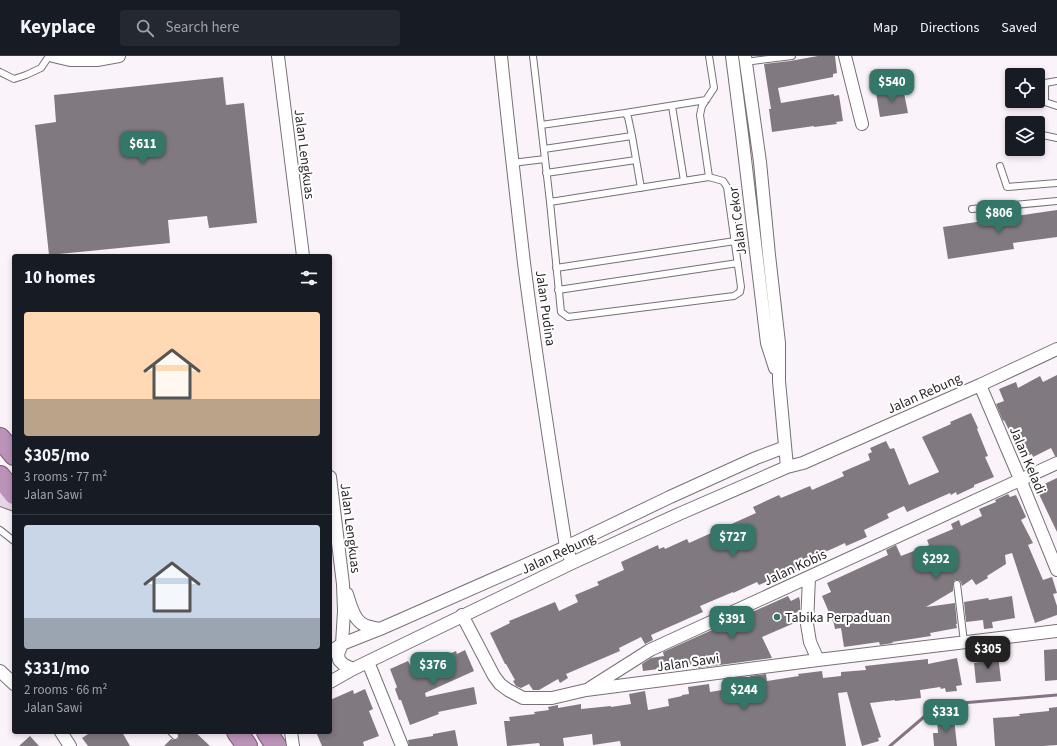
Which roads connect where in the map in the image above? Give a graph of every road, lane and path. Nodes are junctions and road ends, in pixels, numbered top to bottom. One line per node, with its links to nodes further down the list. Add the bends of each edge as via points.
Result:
1 (49, 56): 12 (lane, via 41,68 26,76 14,79)
2 (53, 56): 3 (street, via 70,60 97,60)
3 (119, 56)
4 (278, 56): 37 (street, Jalan Lengkuas)
5 (501, 56): 26 (street, Jalan Pudina)
6 (533, 56): 19 (lane)
7 (709, 56): 14 (lane, via 714,88)
8 (732, 56): 42 (street, Jalan Cekor, via 767,343)
9 (792, 56): 11 (lane)
10 (846, 56): 18 (street)
11 (745, 59): 42 (street, Jalan Cekor, via 760,162 779,343)
12 (0, 72)
13 (1057, 81): 16 (lane, via 1045,83 1044,102)
14 (706, 100): 15 (lane); 29 (lane, via 700,115)
15 (672, 106): 17 (lane); 30 (lane)
16 (1057, 106)
17 (625, 113): 19 (lane); 21 (lane)
18 (862, 124)
19 (541, 126): 23 (lane)
20 (1045, 135): 22 (lane)
21 (632, 136): 23 (lane); 25 (lane)
22 (1057, 138)
23 (544, 149): 24 (lane)
24 (545, 159): 26 (lane); 28 (lane)
25 (636, 160): 28 (lane); 32 (lane)
26 (512, 163): 60 (street, Jalan Pudina, via 524,264)
27 (1000, 166): 31 (lane, via 1006,187)
28 (546, 173): 34 (lane)
29 (709, 177): 30 (lane); 36 (lane, via 723,181 727,187)
30 (684, 181): 32 (lane)
31 (1057, 183)
32 (641, 188): 34 (lane)
33 (1057, 201): 35 (lane)
34 (550, 202): 39 (lane)
35 (972, 209)
36 (735, 241): 38 (lane); 39 (lane)
37 (303, 254)
38 (738, 263): 40 (lane); 40 (lane, via 741,287 740,292 734,296 568,317 561,312)
39 (556, 268): 40 (lane)
40 (558, 290)
41 (1057, 349): 43 (street, Jalan Rebung)
42 (779, 381): 47 (street, Jalan Cekor)
43 (980, 385): 50 (street, Jalan Rebung); 53 (street, Jalan Keladi)
44 (0, 434): 46 (lane)
45 (0, 438): 48 (highway)
46 (12, 443)
47 (785, 447): 50 (street); 51 (street, Jalan Cekor); 60 (street, Jalan Rebung, via 677,494)
48 (12, 453)
49 (1057, 462): 53 (street, Jalan Kobis)
50 (803, 463): 51 (street, Jalan Rebung)
51 (787, 467): 61 (street, Jalan Rebung)
52 (0, 476): 54 (highway)
53 (1020, 479): 62 (street, Jalan Keladi); 63 (street, Jalan Kobis)
54 (12, 491)
55 (332, 493): 64 (street, Jalan Lengkuas)
56 (0, 497): 57 (main road)
57 (12, 501)
58 (0, 530): 59 (lane)
59 (12, 539)
60 (566, 547): 61 (street, Jalan Pudina); 67 (street, Jalan Rebung)
61 (572, 563): 66 (street, Jalan Rebung)
62 (1057, 570)
63 (809, 577): 72 (street, via 807,624 810,642); 78 (street, Jalan Kobis, via 650,650)
64 (343, 584): 67 (street, Jalan Lengkuas, via 354,614 362,624); 70 (street, Jalan Lengkuas)
65 (957, 584): 69 (lane)
66 (462, 615): 73 (street, Jalan Rebung); 78 (street, Jalan Sawi, via 494,676 515,695 523,698 552,698)
67 (380, 629): 70 (street, Jalan Rebung)
68 (1057, 631): 69 (street, Jalan Sawi)
69 (964, 642): 72 (street, Jalan Sawi)
70 (342, 644): 71 (street, Jalan Rebung); 74 (street, Jalan Lengkuas, via 338,660)
71 (332, 651)
72 (818, 660): 78 (street, Jalan Sawi)
73 (368, 662): 74 (street, Jalan Rebung); 83 (street)
74 (353, 669): 76 (street, Jalan Rebung)
75 (0, 671): 77 (street)
76 (332, 681)
77 (12, 682)
78 (586, 690)
79 (268, 734): 81 (highway)
80 (291, 734): 82 (street)
81 (276, 746)
82 (293, 746)
83 (402, 746)

